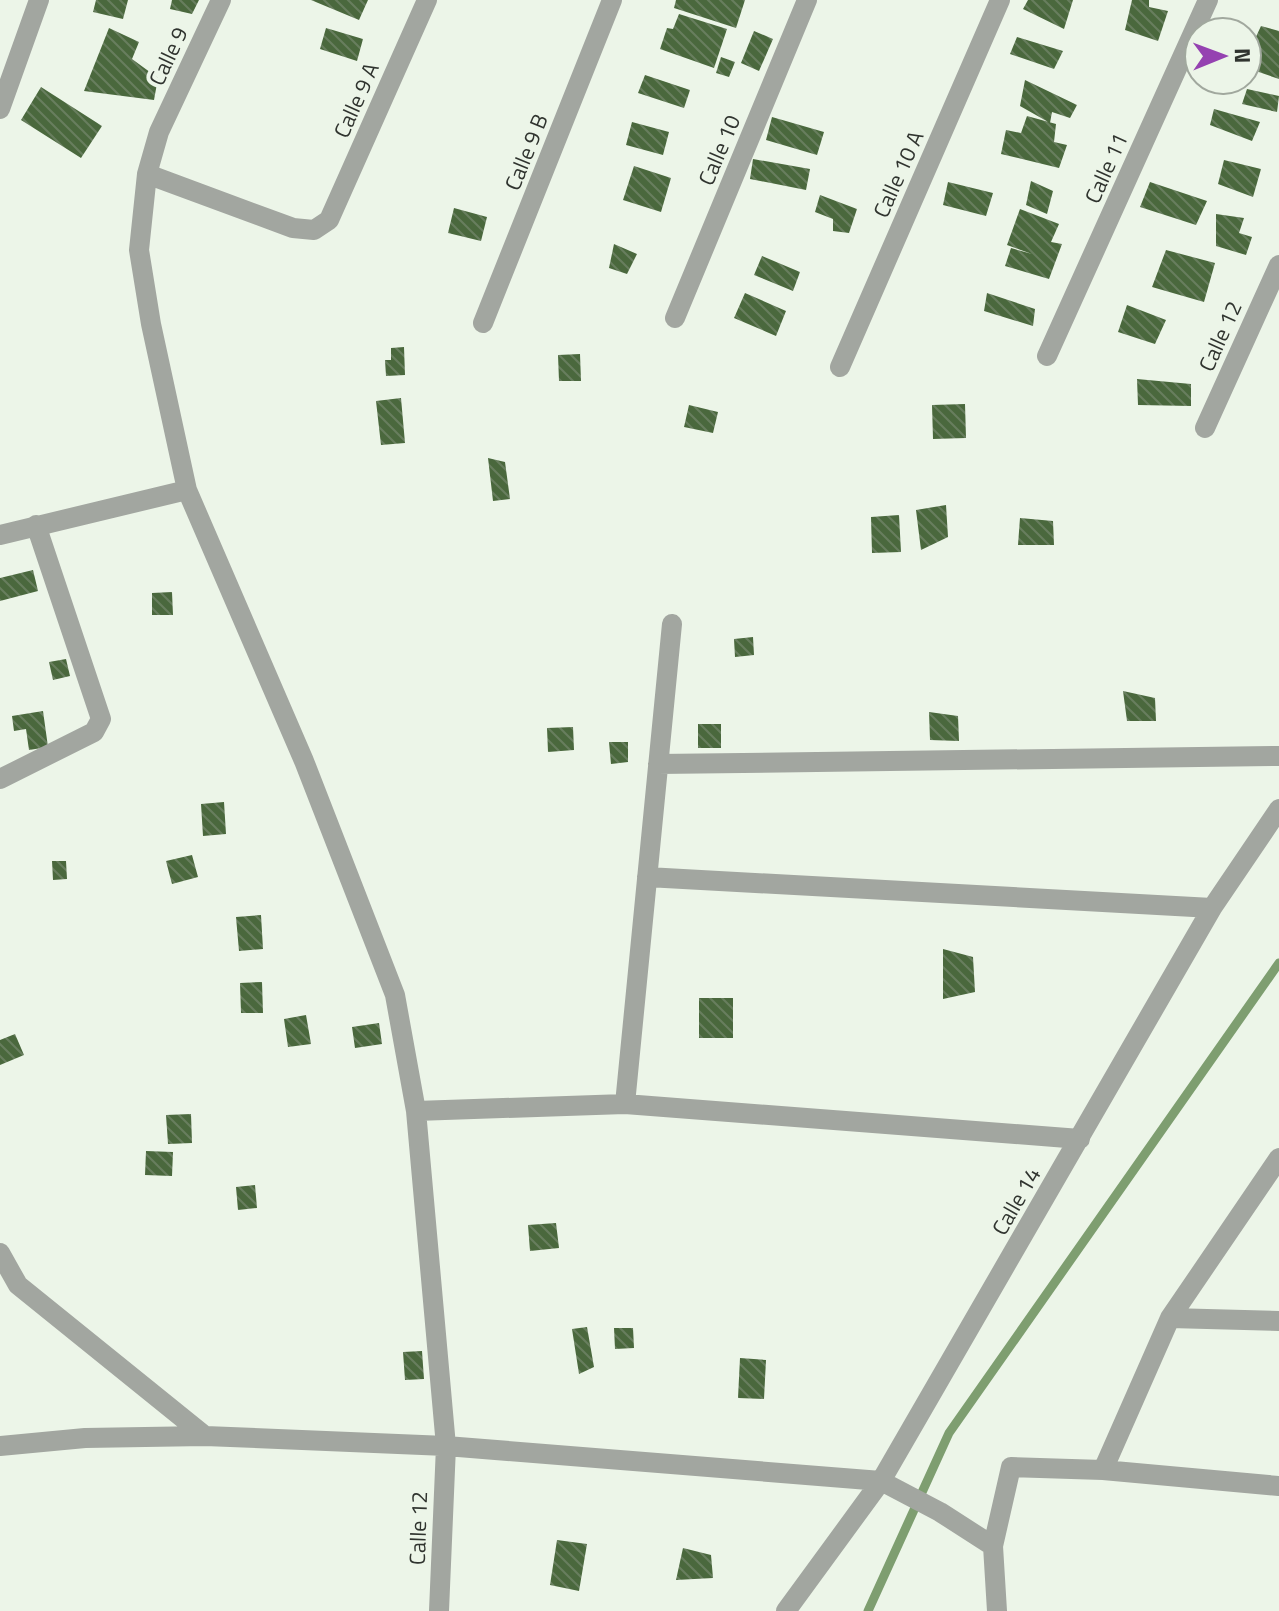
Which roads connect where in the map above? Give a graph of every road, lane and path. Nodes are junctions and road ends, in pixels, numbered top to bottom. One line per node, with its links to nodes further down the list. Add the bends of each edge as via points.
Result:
1 (39, 0): 8 (street)
2 (221, 0): 9 (street, Calle 9, via 159,132)
3 (427, 0): 9 (street, Calle 9 A, via 329,220 314,230 293,228)
4 (612, 0): 12 (street, Calle 9 B)
5 (807, 0): 11 (street, Calle 10)
6 (1000, 0): 14 (street, Calle 10 A)
7 (1208, 0): 13 (street, Calle 11)
8 (0, 109)
9 (147, 174): 16 (street, Calle 9, via 139,250)
10 (1279, 265): 15 (street, Calle 12)
11 (675, 318)
12 (483, 323)
13 (1047, 356)
14 (840, 367)
15 (1205, 428)
16 (187, 490): 17 (street); 27 (street, Calle 12, via 304,761 395,995)
17 (36, 525): 18 (street); 22 (street, via 101,719 94,732)
18 (0, 535)
19 (672, 624): 21 (street)
20 (1279, 756): 21 (street)
21 (658, 764): 24 (street)
22 (0, 779)
23 (1279, 809): 25 (street, Calle 14)
24 (647, 877): 25 (street); 26 (street)
25 (1212, 908): 28 (street, Calle 14)
26 (625, 1104): 27 (street); 28 (street)
27 (416, 1111): 35 (street, Calle 12)
28 (1080, 1139): 37 (street, Calle 14)
29 (1275, 1170): 31 (street)
30 (0, 1253): 33 (street, via 18,1285)
31 (1170, 1318): 32 (street); 36 (street)
32 (1279, 1321)
33 (205, 1436): 34 (street); 35 (street)
34 (0, 1446)
35 (446, 1446): 37 (street); 40 (street, Calle 12)
36 (1103, 1470): 38 (street); 39 (street, via 1011,1467)
37 (890, 1485): 39 (street); 41 (street, Calle 14)
38 (1279, 1486)
39 (993, 1546): 42 (street)
40 (439, 1611)
41 (786, 1611)
42 (997, 1611)

